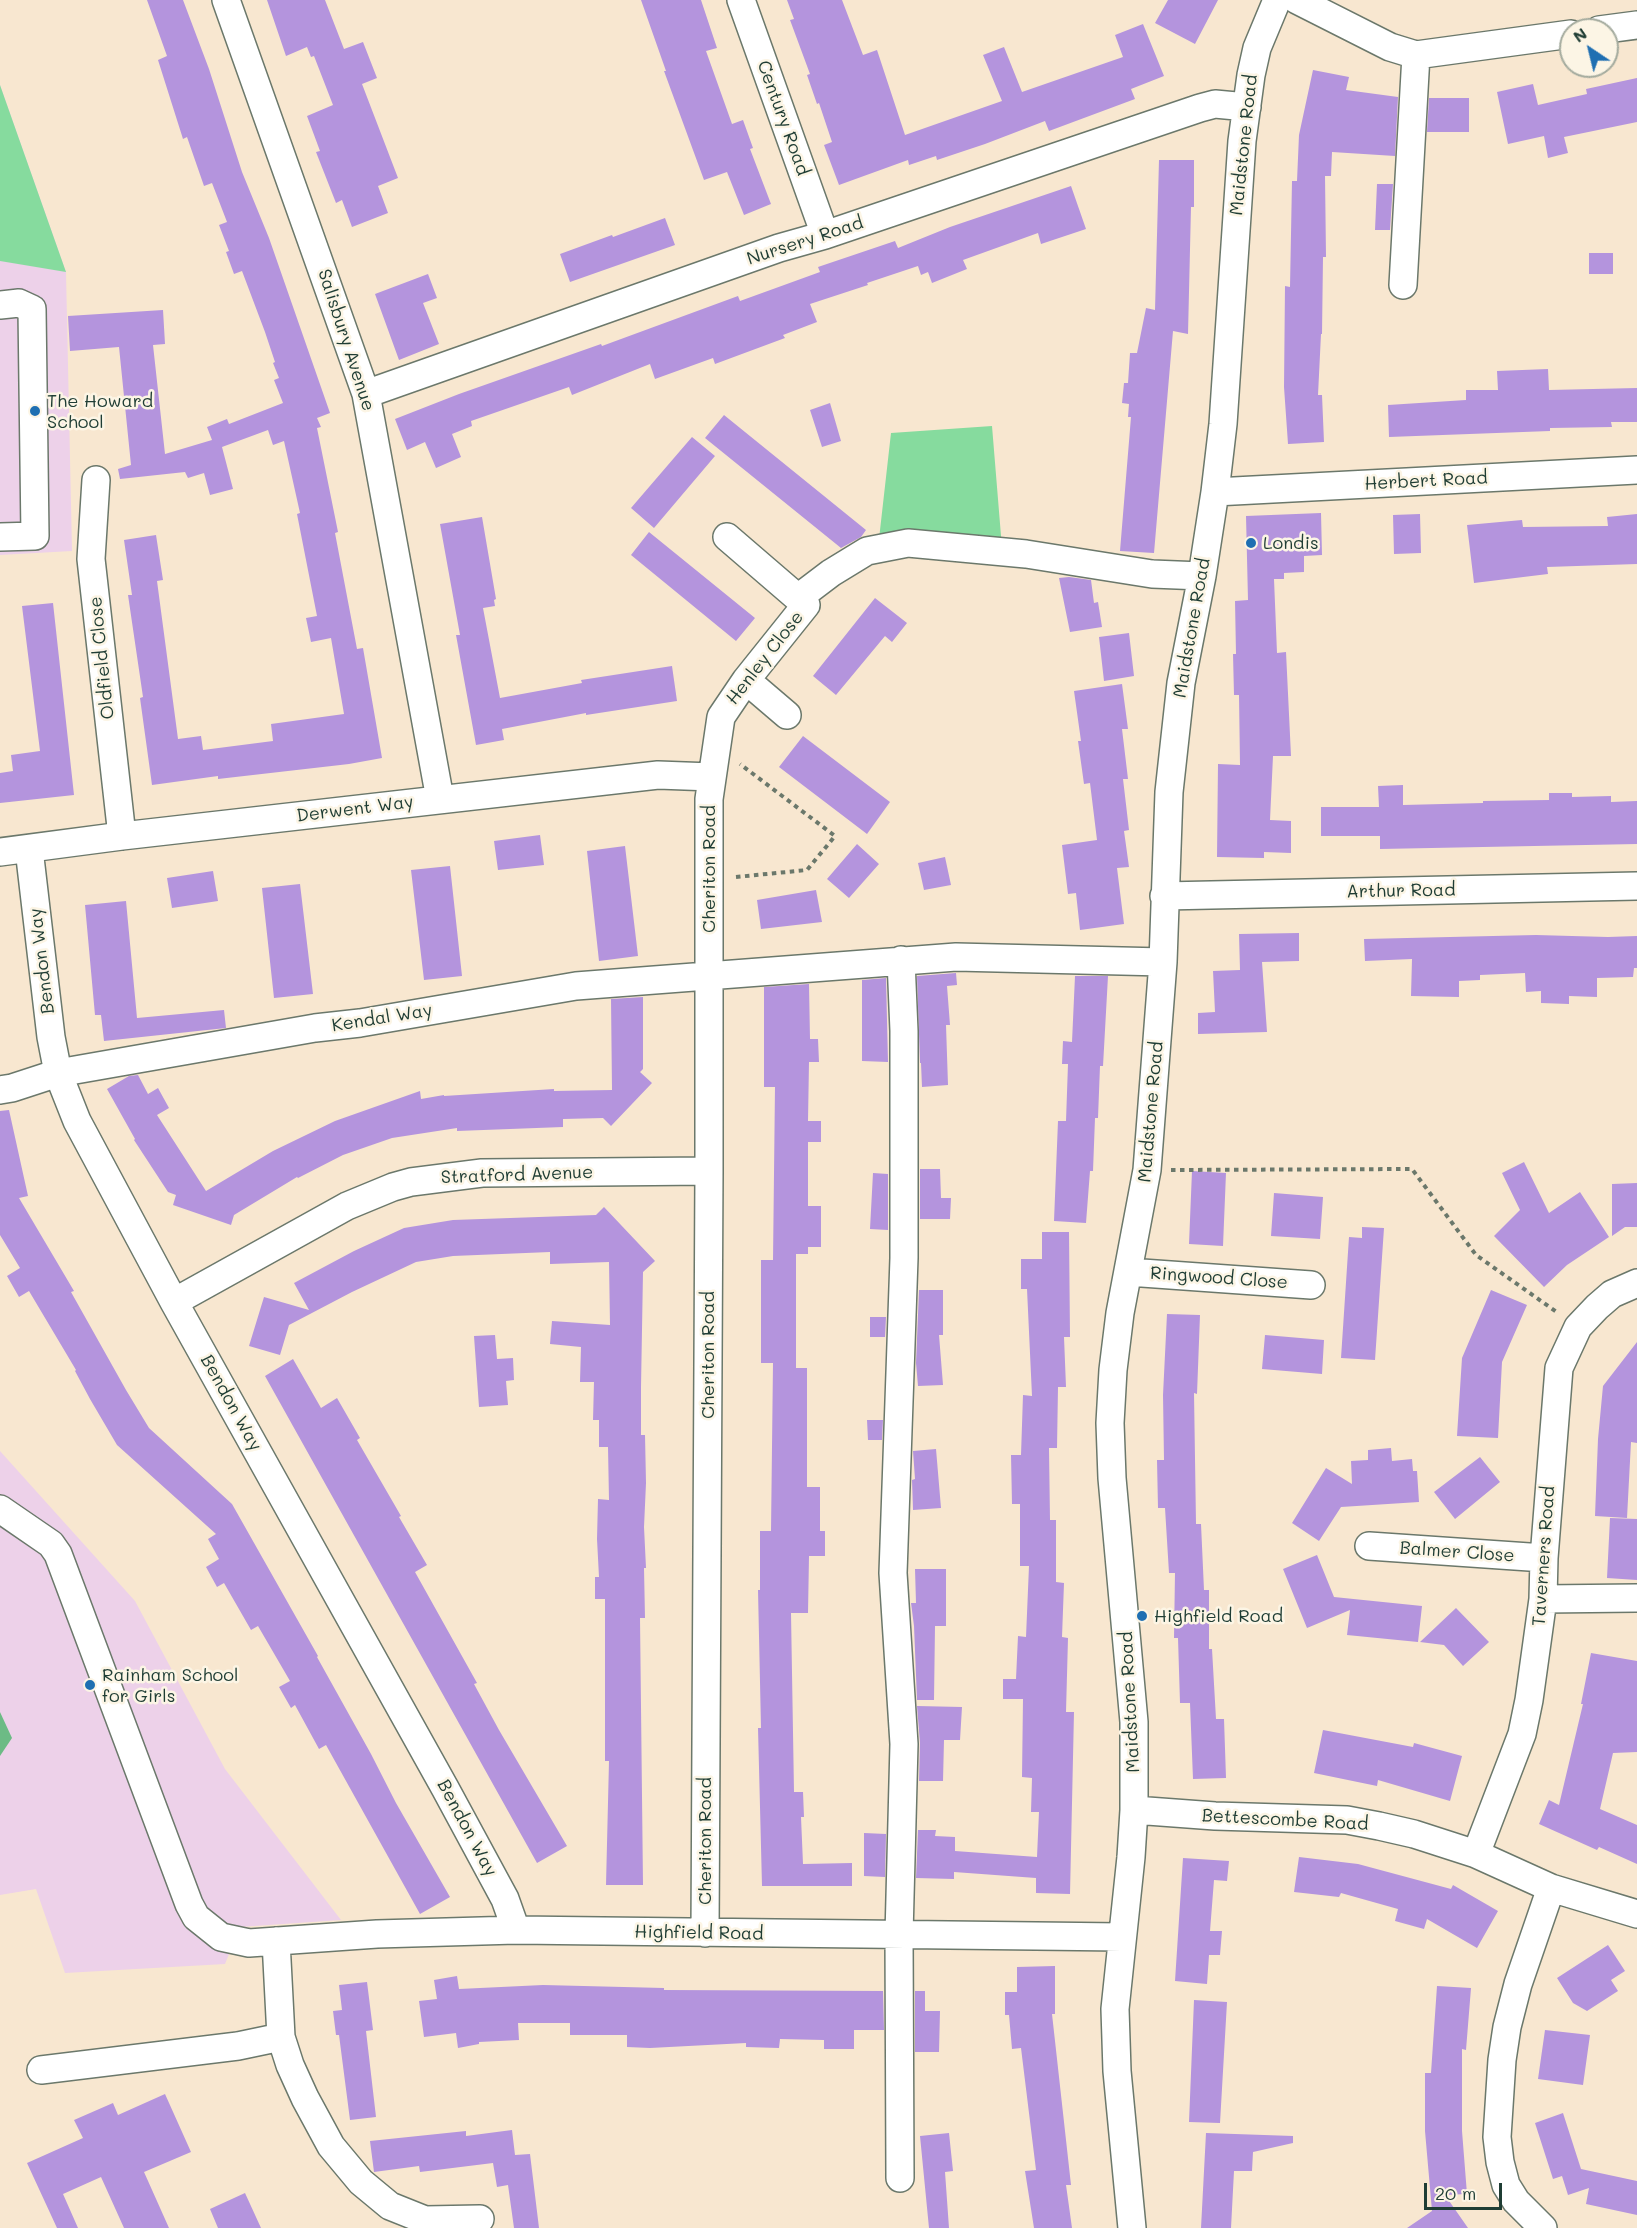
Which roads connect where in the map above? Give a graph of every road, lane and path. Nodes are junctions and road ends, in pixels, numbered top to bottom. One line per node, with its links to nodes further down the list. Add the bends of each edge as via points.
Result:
1 (226, 0): 13 (street, Salisbury Avenue)
2 (741, 0): 10 (street, Century Road)
3 (1277, 0): 9 (street, Maidstone Road, via 1257,48)
4 (1297, 0): 8 (street)
5 (1637, 25): 6 (street)
6 (1619, 27)
7 (1559, 36): 8 (street)
8 (1416, 56): 11 (street)
9 (1247, 107): 10 (street, Nursery Road, via 1215,104 1200,108); 16 (street, Maidstone Road)
10 (825, 235): 13 (street, Nursery Road)
11 (1402, 285)
12 (0, 305): 17 (street, via 19,303 32,309 35,536)
13 (366, 394): 25 (street, Salisbury Avenue)
14 (1637, 470): 16 (street, Herbert Road)
15 (96, 480): 26 (street, Oldfield Close, via 91,559)
16 (1215, 492): 19 (street, Maidstone Road)
17 (0, 537)
18 (727, 537): 20 (street, Henley Close)
19 (1202, 576): 20 (street, via 1152,574 1026,554 908,543 867,551); 31 (street, Maidstone Road, via 1178,710)
20 (798, 598): 21 (street, Henley Close, via 806,605)
21 (746, 680): 22 (street); 23 (street, Henley Close, via 721,717)
22 (787, 716)
23 (716, 745): 24 (street, Henley Close); 29 (path, via 836,836 807,870)
24 (712, 777): 25 (street, Derwent Way, via 658,775); 29 (street, Cheriton Road)
25 (440, 799): 26 (street, Derwent Way)
26 (122, 836): 27 (street, Derwent Way)
27 (29, 849): 28 (street, Derwent Way); 35 (street, Bendon Way)
28 (0, 852)
29 (708, 879): 34 (street, Cheriton Road)
30 (1637, 886): 31 (street, Arthur Road)
31 (1164, 896): 33 (street, Maidstone Road)
32 (901, 960): 33 (street, Kendal Way, via 957,957); 34 (street, Kendal Way); 55 (street, via 904,1258 893,1573 903,1744)
33 (1163, 962): 37 (street, Maidstone Road)
34 (709, 977): 35 (street, Kendal Way, via 576,986); 38 (street, Cheriton Road)
35 (58, 1072): 36 (street, Kendal Way); 42 (street, Bendon Way, via 77,1121)
36 (0, 1090)
37 (1147, 1170): 39 (street, Maidstone Road); 43 (path, via 1412,1169 1476,1255)
38 (709, 1171): 42 (street, Stratford Avenue, via 482,1173 411,1182 347,1206); 54 (street, Cheriton Road)
39 (1128, 1272): 41 (street, Ringwood Close); 49 (street, Maidstone Road, via 1113,1370 1110,1435 1132,1690)
40 (1637, 1283): 43 (street, Taverners Road, via 1612,1294)
41 (1311, 1285)
42 (174, 1302): 53 (street, Bendon Way, via 445,1788 505,1899)
43 (1578, 1327): 46 (street, Taverners Road, via 1559,1368)
44 (0, 1509): 57 (street, Highfield Road, via 51,1544 58,1554 196,1917 221,1937 249,1943)
45 (1369, 1546): 46 (street, Balmer Close)
46 (1544, 1558): 48 (street, Taverners Road)
47 (1637, 1598): 48 (street)
48 (1543, 1599): 50 (street, Taverners Road, via 1521,1734)
49 (1134, 1810): 50 (street, Bettescombe Road, via 1347,1820 1414,1834); 56 (street, Maidstone Road)
50 (1476, 1854): 51 (street, Bettescombe Road)
51 (1551, 1888): 52 (street, Bettescombe Road); 63 (street, via 1507,2027 1497,2137 1506,2185)
52 (1637, 1914)
53 (516, 1930): 54 (street, Highfield Road); 57 (street, Highfield Road)
54 (705, 1933): 55 (street, Highfield Road)
55 (899, 1935): 56 (street, Highfield Road); 60 (street)
56 (1122, 1937): 62 (street, Maidstone Road, via 1115,2039)
57 (276, 1941): 58 (street)
58 (281, 2037): 59 (street, via 238,2046); 61 (street, via 297,2082 331,2146 375,2195 390,2206 425,2220)
59 (41, 2070)
60 (900, 2178)
61 (480, 2219)
62 (1132, 2228)
63 (1543, 2228)

